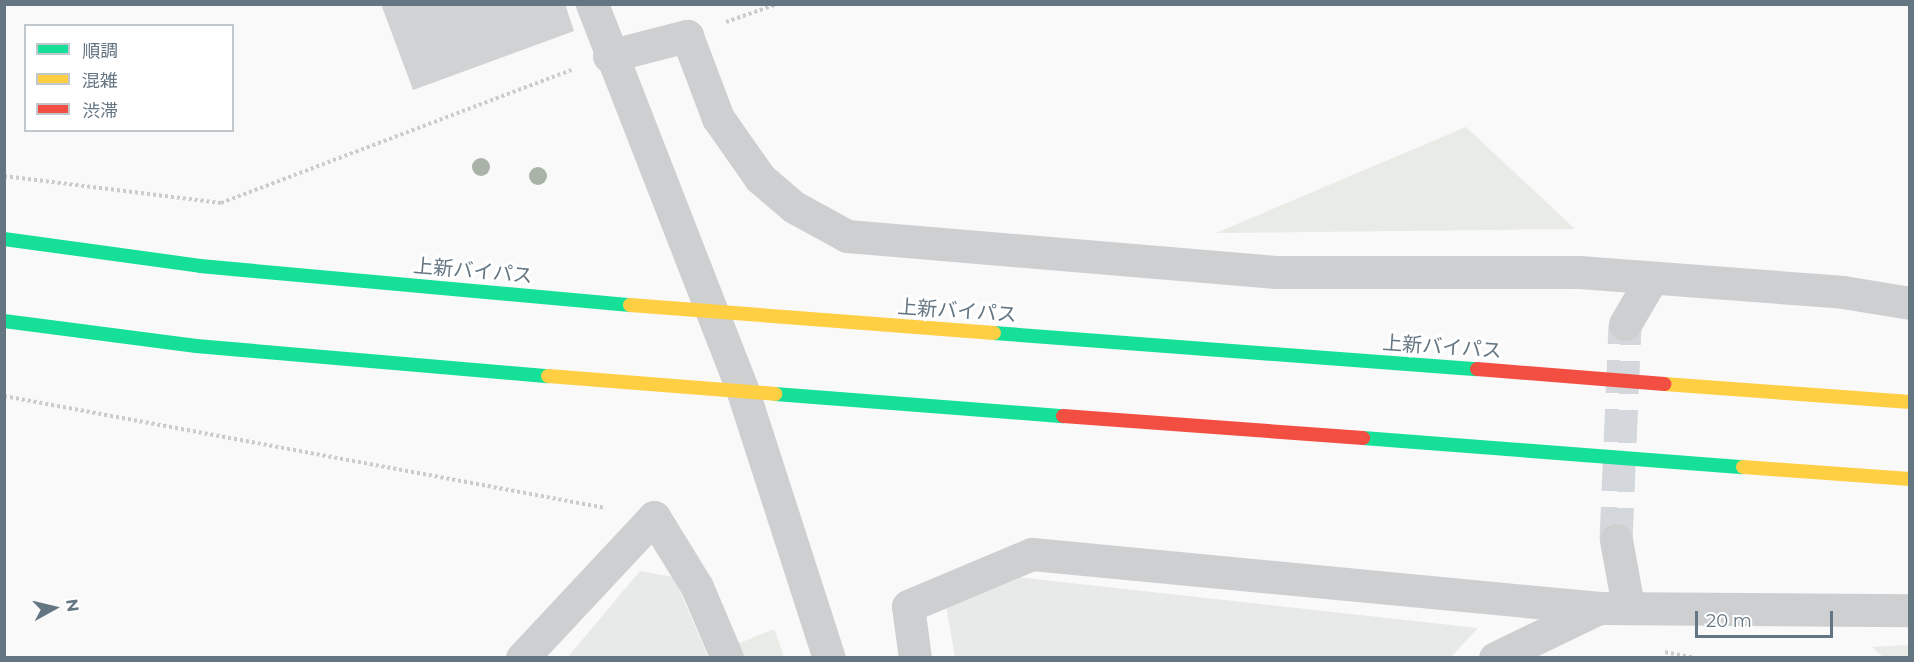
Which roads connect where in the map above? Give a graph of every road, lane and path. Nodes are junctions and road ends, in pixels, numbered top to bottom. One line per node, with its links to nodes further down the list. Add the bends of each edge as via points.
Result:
1 (592, 4): 4 (street)
2 (777, 4): 3 (path)
3 (687, 36): 4 (street); 7 (street, via 718,118 760,178 794,207 847,236 1275,272 1579,272)
4 (609, 56): 5 (path, via 221,203); 9 (street)
5 (4, 176)
6 (4, 239): 9 (highway, 上新バイパス, via 200,266)
7 (1652, 278): 8 (street, via 1843,292); 11 (street)
8 (1910, 303)
9 (713, 312): 12 (street); 14 (highway, 上新バイパス)
10 (4, 321): 12 (highway, via 196,346)
11 (1625, 324)
12 (743, 392): 15 (highway); 22 (street)
13 (4, 396): 16 (path)
14 (1910, 402)
15 (1910, 479)
16 (654, 517): 20 (street); 21 (street, via 697,587)
17 (1616, 540): 18 (street)
18 (1614, 607): 19 (street); 23 (street, via 1032,554 908,606); 24 (street)
19 (1910, 610)
20 (522, 657)
21 (726, 657)
22 (829, 657)
23 (915, 657)
24 (1495, 657)

